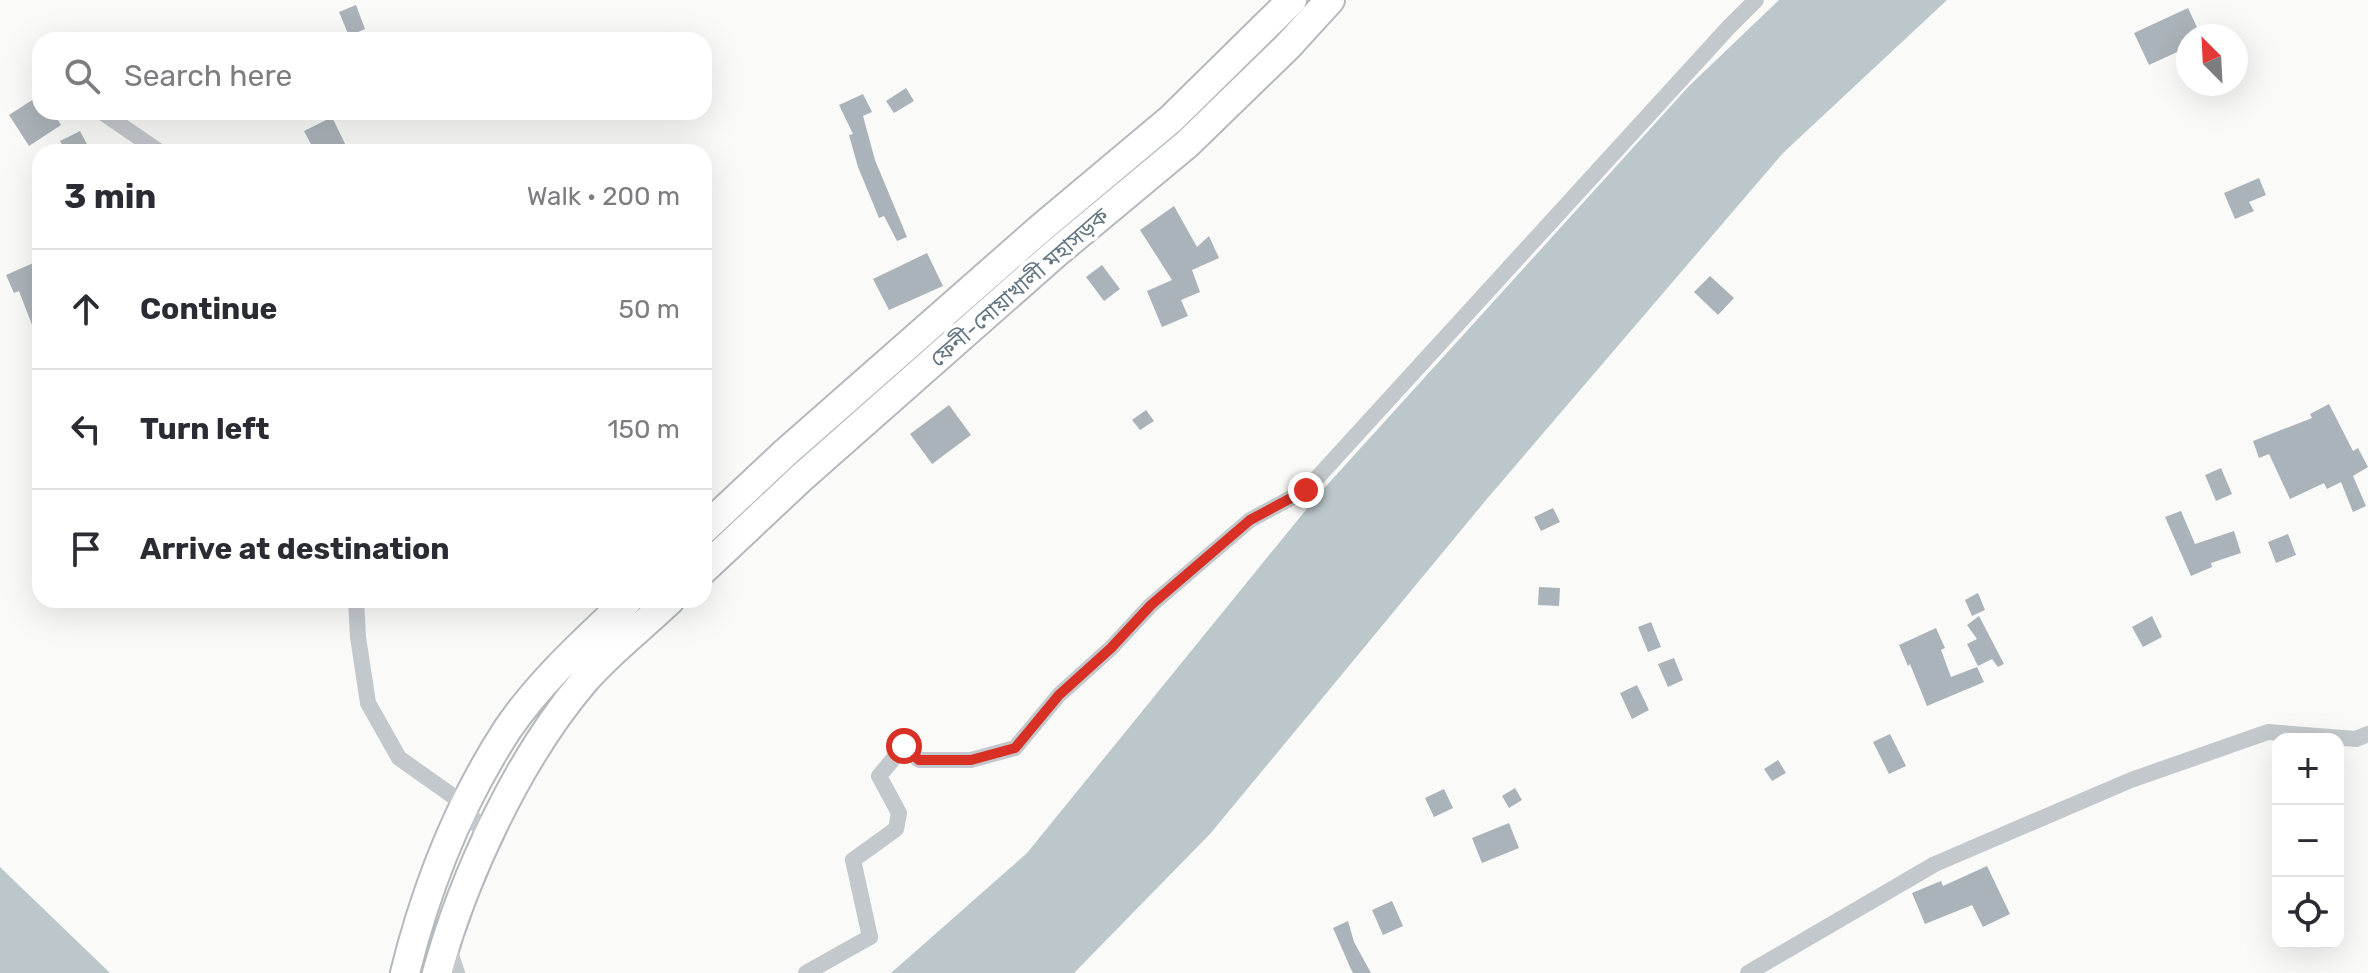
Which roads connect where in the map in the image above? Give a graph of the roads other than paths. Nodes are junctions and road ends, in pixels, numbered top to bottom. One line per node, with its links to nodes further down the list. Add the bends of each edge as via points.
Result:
1 (1292, 0): 6 (highway, ফেনী-নোয়াখালী মহাসড়ক, via 1171,119)
2 (1330, 0): 7 (highway, ফেনী-নোয়াখালী মহাসড়ক, via 1187,144 1056,253)
3 (1756, 0): 18 (street, via 1306,490 1250,520 1151,605 1059,695 1015,748 971,760 919,760 904,746 879,776 899,813 896,829 853,860 870,937)
4 (113, 120): 5 (street)
5 (148, 144)
6 (712, 521)
7 (712, 561)
8 (356, 608): 12 (street, via 368,703 399,758)
9 (620, 608): 12 (highway, via 569,656 508,728)
10 (661, 608): 13 (highway, via 586,679 535,749)
11 (2368, 734): 19 (street, via 2356,739 2268,732 2131,780 1935,864)
12 (464, 804): 13 (street); 15 (highway, via 417,924)
13 (487, 840): 14 (highway)
14 (446, 940): 16 (highway); 17 (street)
15 (405, 973)
16 (437, 973)
17 (457, 973)
18 (806, 973)
19 (1748, 973)

